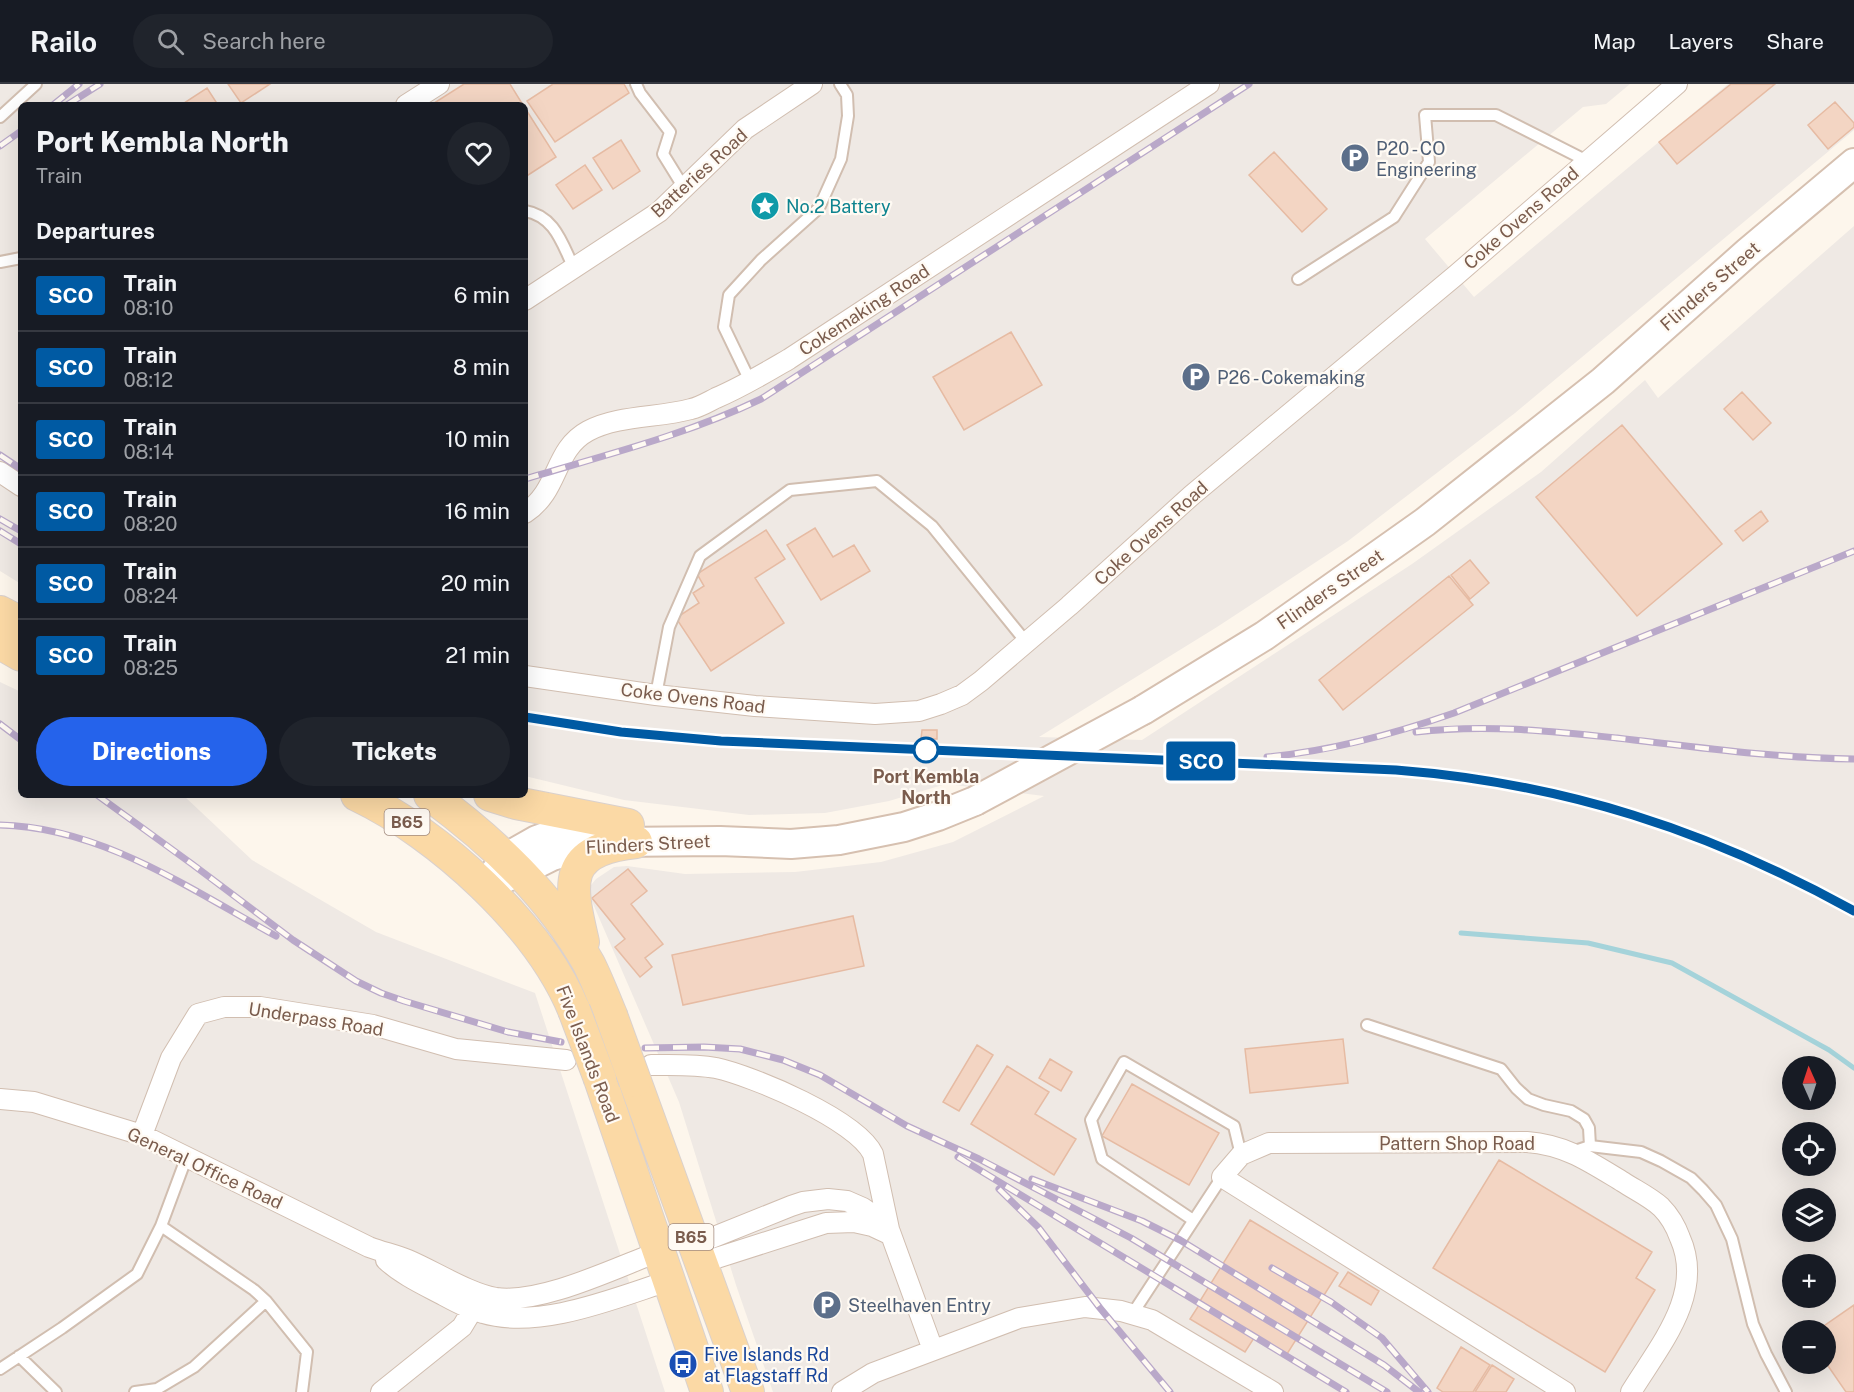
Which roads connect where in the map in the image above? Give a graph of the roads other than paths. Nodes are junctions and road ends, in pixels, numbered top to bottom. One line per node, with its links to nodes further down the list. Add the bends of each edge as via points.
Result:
1 (36, 84): 9 (lane)
2 (439, 84): 8 (street)
3 (636, 84): 12 (lane, via 670,132 663,154)
4 (812, 84): 12 (street, Batteries Road, via 746,129)
5 (840, 84): 19 (lane, via 847,95 848,116 841,159 819,207 761,260 729,296 724,327)
6 (1209, 84): 19 (street, Cokemaking Road)
7 (1677, 84): 10 (street, Coke Ovens Road)
8 (411, 102)
9 (0, 117)
10 (1587, 161): 17 (lane, via 1496,115 1425,115 1429,162 1394,217); 25 (street, Coke Ovens Road, via 1192,495)
11 (1854, 163): 33 (street, Flinders Street, bridge, via 1604,381 1425,522 1264,636 1143,710 975,801 904,827 839,840 791,844)
12 (684, 188): 16 (street, Batteries Road, via 659,212)
13 (528, 212): 16 (lane, via 543,216 554,229)
14 (18, 259): 15 (lane)
15 (0, 262)
16 (574, 268): 18 (street, Batteries Road)
17 (1298, 279)
18 (528, 298)
19 (750, 381): 22 (street, Cokemaking Road, via 694,409 589,430 568,448 549,489)
20 (0, 472): 21 (street)
21 (18, 484)
22 (528, 511)
23 (0, 612): 24 (main road)
24 (18, 621)
25 (1026, 642): 29 (street, Coke Ovens Road, via 962,695 919,711 875,714 806,710); 29 (lane, via 932,526 877,481 790,490 700,556 669,627)
26 (0, 643): 27 (main road)
27 (18, 653)
28 (528, 676): 29 (street, Coke Ovens Road)
29 (656, 695)
30 (363, 798): 35 (main road, Five Islands Road / B65, via 415,828)
31 (434, 798): 34 (main road, Five Islands Road / B65)
32 (501, 798): 33 (main road)
33 (632, 834): 34 (street, Flinders Street); 36 (main road, via 596,851 578,868 574,903)
34 (513, 864): 35 (street, Flinders Street); 36 (main road, Five Islands Road / B65, via 555,913)
35 (484, 887): 49 (main road, Five Islands Road / B65, bridge, via 531,938 559,979 574,1010)
36 (589, 965): 39 (main road, Five Islands Road / B65, bridge)
37 (1367, 1025): 42 (lane, via 1501,1068 1528,1098 1584,1119 1589,1128)
38 (566, 1060): 41 (street, Underpass Road, via 456,1049 373,1025 260,1006 224,1007 198,1014 171,1058)
39 (643, 1073): 48 (street, via 703,1066 744,1076 790,1095 854,1132 873,1154); 50 (main road, Five Islands Road / B65)
40 (0, 1099): 41 (street, General Office Road, via 34,1102)
41 (142, 1135): 44 (street, General Office Road)
42 (1581, 1149): 43 (street, Pattern Shop Road, via 1527,1142 1269,1143); 67 (street, Pattern Shop Road, via 1659,1206 1676,1228 1685,1252 1688,1282 1683,1302); 68 (lane, via 1641,1152 1690,1178 1709,1196 1732,1239 1759,1340)
43 (1241, 1155): 45 (street, Pattern Shop Road); 46 (lane, via 1234,1126 1124,1062 1090,1120 1102,1159)
44 (187, 1156): 47 (lane); 53 (street, General Office Road, via 369,1247 430,1288)
45 (1222, 1177): 46 (lane, Pattern Shop Road); 66 (street)
46 (1193, 1220): 54 (lane, Pattern Shop Road)
47 (161, 1226): 52 (lane); 56 (lane, via 137,1274)
48 (893, 1240): 50 (street, via 872,1226 835,1222); 50 (street, via 887,1227 867,1210 828,1198 803,1202); 55 (street)
49 (658, 1252): 51 (main road, Five Islands Road / B65); 53 (street, via 541,1293)
50 (698, 1254): 63 (main road, Five Islands Road / B65)
51 (668, 1281): 53 (street, via 588,1307 544,1315 483,1313); 62 (main road, Five Islands Road / B65)
52 (266, 1301): 59 (lane, via 194,1367 157,1389); 60 (lane, via 307,1352)
53 (478, 1302): 61 (street, via 462,1327)
54 (1133, 1313): 55 (street, via 1100,1308 1064,1309 1019,1318); 65 (street, via 1168,1328)
55 (933, 1350): 64 (street, via 873,1373)
56 (19, 1356): 57 (lane); 58 (lane)
57 (0, 1369)
58 (56, 1392)
59 (135, 1392)
60 (302, 1392)
61 (381, 1392)
62 (707, 1392)
63 (748, 1392)
64 (842, 1392)
65 (1273, 1392)
66 (1565, 1392)
67 (1631, 1392)
68 (1786, 1392)

